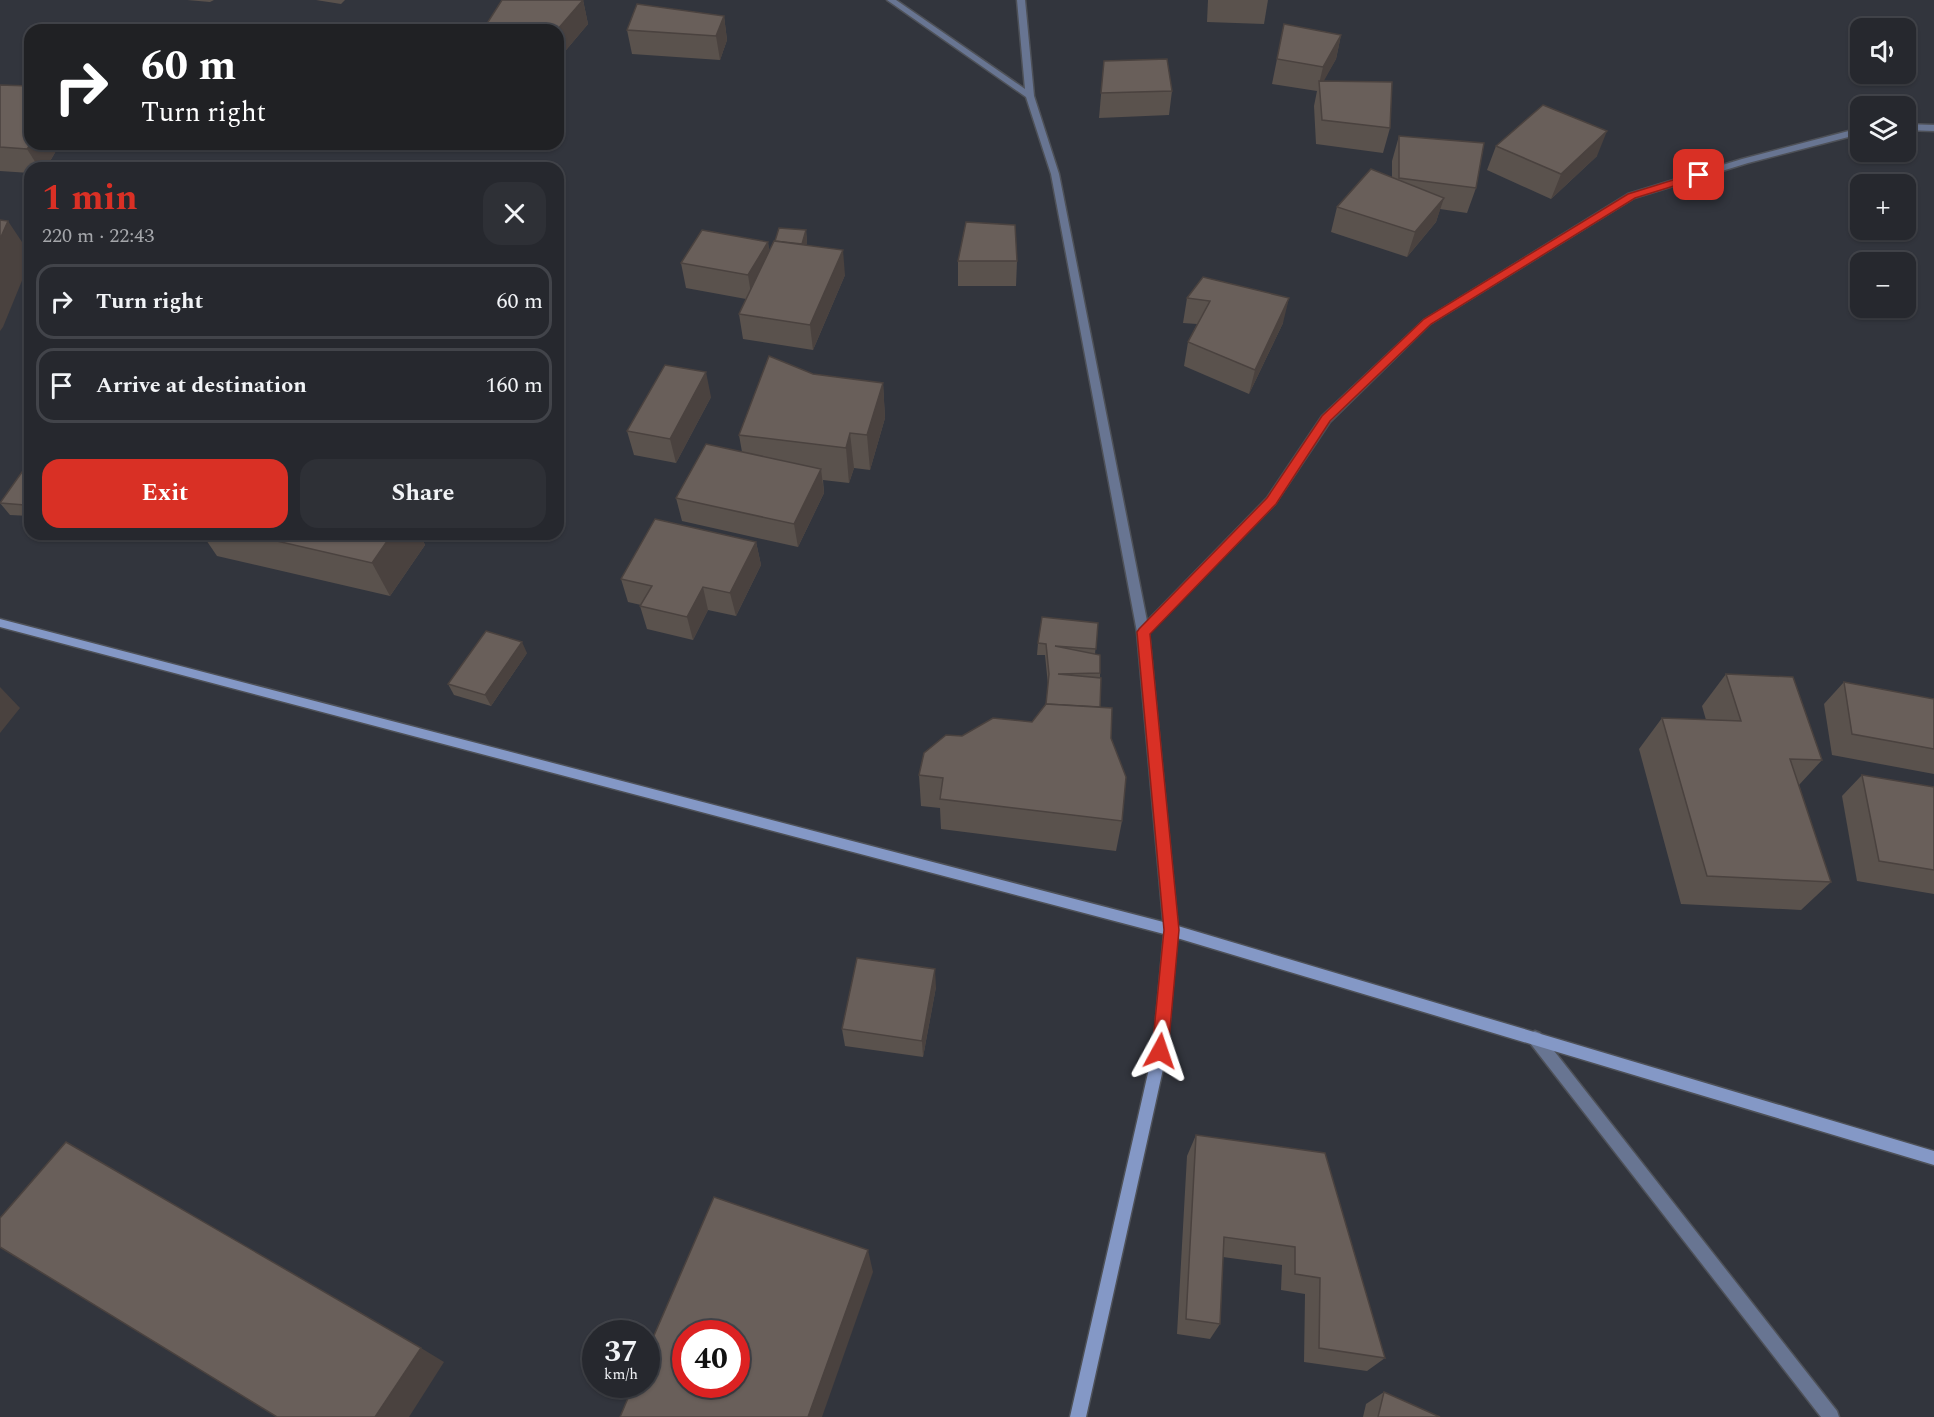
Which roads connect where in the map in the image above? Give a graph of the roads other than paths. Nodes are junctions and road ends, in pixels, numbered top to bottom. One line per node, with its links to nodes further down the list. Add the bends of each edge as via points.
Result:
1 (891, 0): 3 (street)
2 (1021, 0): 3 (street)
3 (1030, 96): 8 (street, via 1055,174)
4 (1916, 127): 5 (street)
5 (1934, 128)
6 (1850, 134): 8 (street, via 1632,196 1427,322 1326,418 1271,501)
7 (0, 623): 9 (main road)
8 (1143, 632): 9 (street)
9 (1171, 930): 10 (main road); 12 (main road, via 1160,1051)
10 (1535, 1038): 11 (main road); 13 (street)
11 (1934, 1158)
12 (1078, 1417)
13 (1831, 1417)

